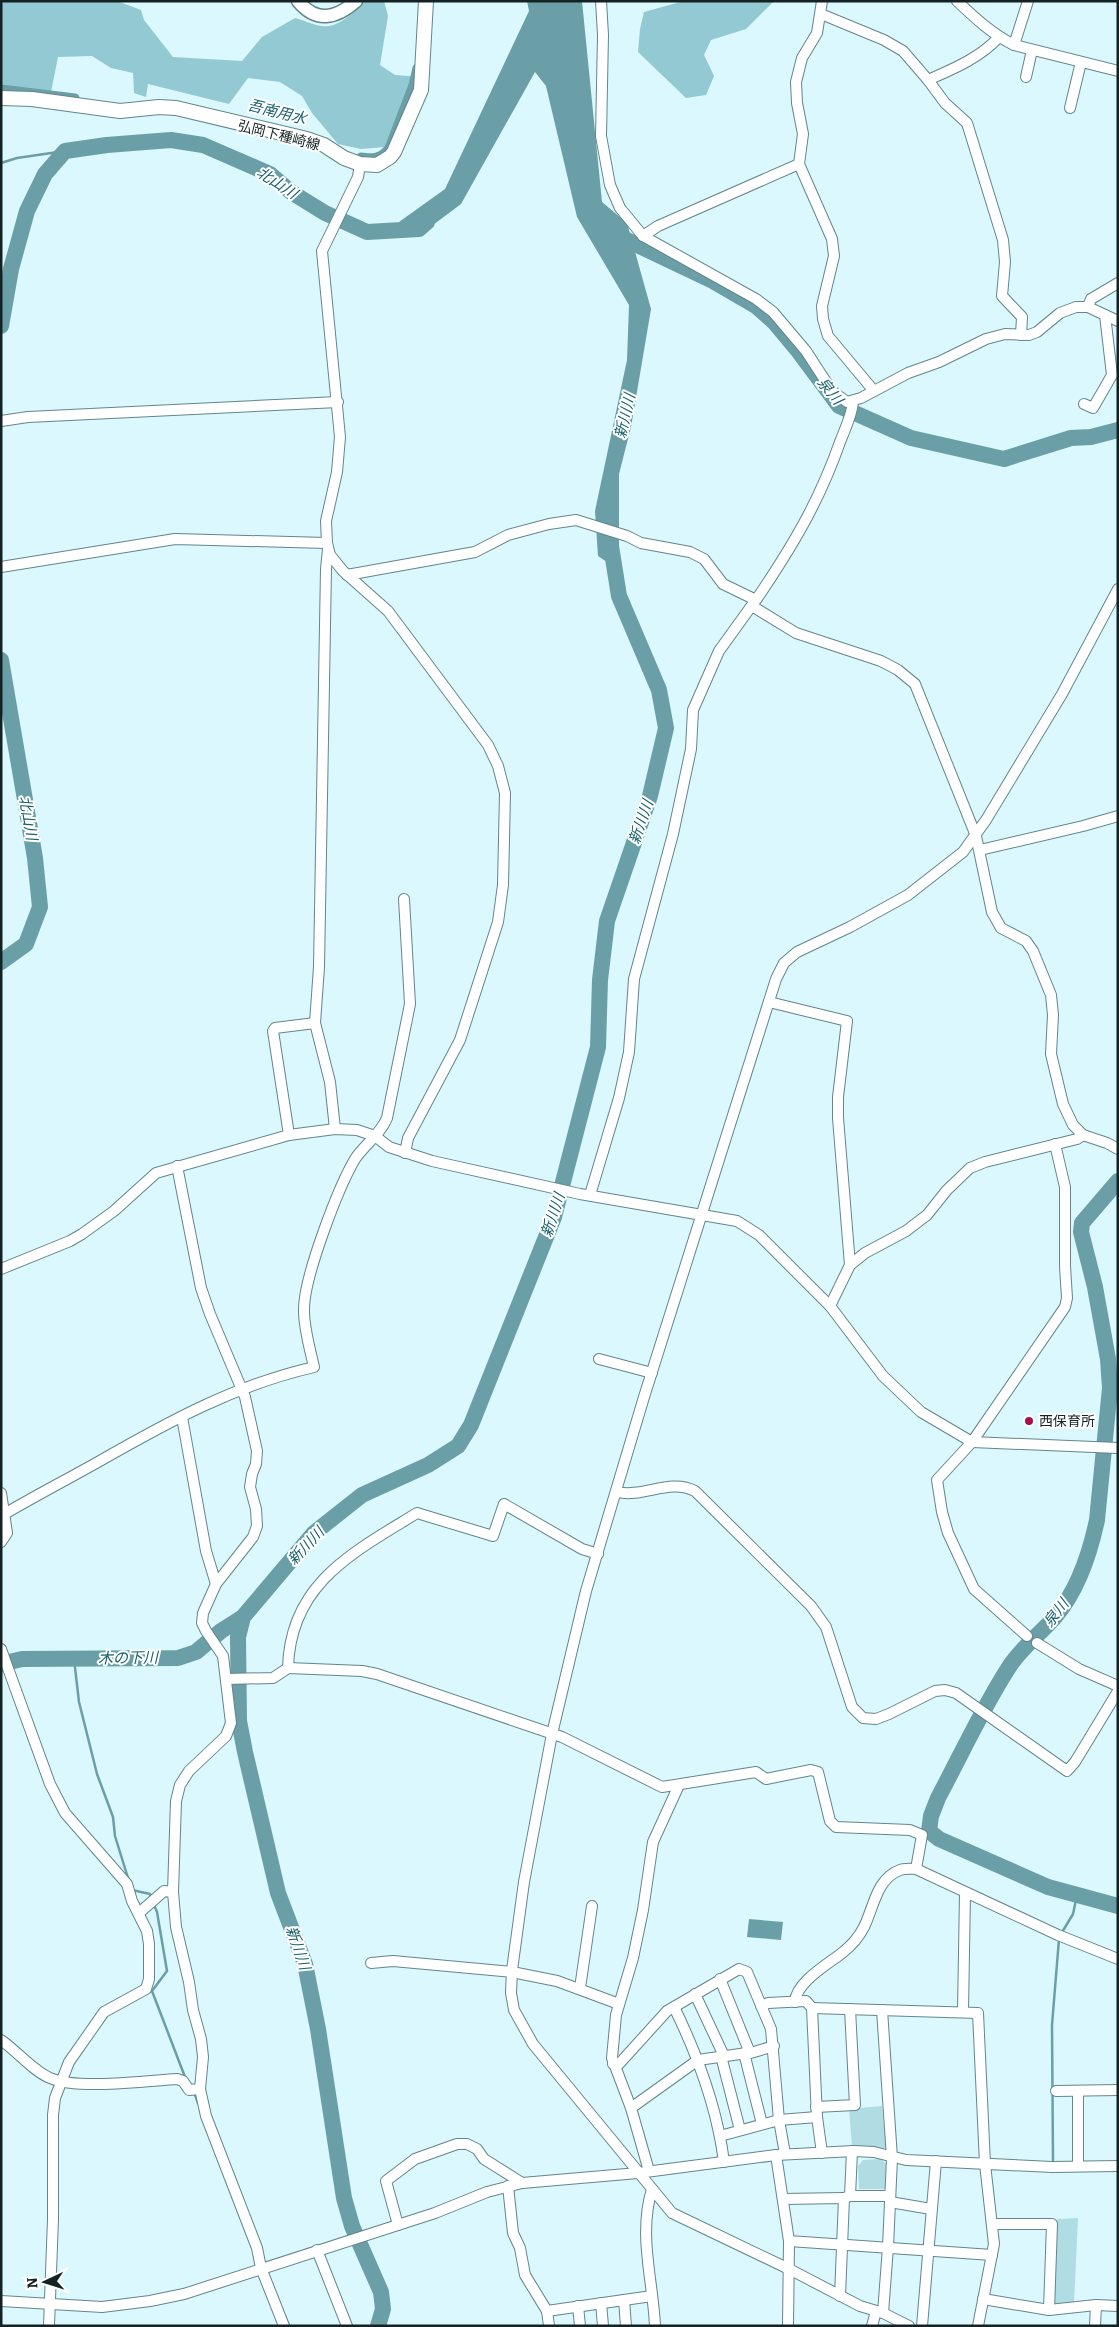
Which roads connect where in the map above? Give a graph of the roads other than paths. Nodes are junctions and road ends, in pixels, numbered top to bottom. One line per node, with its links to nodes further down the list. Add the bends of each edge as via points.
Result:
1 (298, 1): 2 (street, via 310,14 321,17 346,10)
2 (356, 1)
3 (426, 1): 18 (main road, via 423,80 417,103 390,158 377,165)
4 (601, 1): 20 (street, via 604,163 620,208)
5 (822, 1): 8 (street)
6 (957, 1): 9 (street)
7 (1028, 1): 10 (street)
8 (821, 14): 15 (street, via 884,40 903,52); 19 (street, via 817,33 802,58 796,82 803,134)
9 (999, 37): 10 (street); 15 (street, via 960,66)
10 (1014, 45): 11 (street)
11 (1032, 50): 12 (street); 14 (street)
12 (1081, 62): 13 (street); 17 (street)
13 (1118, 71)
14 (1026, 77)
15 (928, 80): 25 (street, via 967,123 1003,240 1002,296 1022,316)
16 (1, 98): 18 (main road, 弘岡下種崎線, via 120,111 159,107 185,110 307,139)
17 (1070, 108)
18 (360, 164): 28 (street, via 358,177 322,251)
19 (799, 164): 20 (street, via 658,226); 27 (street, via 832,239 834,256 822,306 828,336)
20 (643, 236): 30 (street, via 756,299 773,312 806,351 832,391)
21 (1118, 283): 22 (street, via 1091,299)
22 (1088, 308): 23 (street); 25 (street, via 1076,307 1060,314 1037,332)
23 (1105, 315): 24 (street); 26 (street)
24 (1118, 321)
25 (1021, 335): 27 (street, via 1005,334 986,339 908,373)
26 (1115, 375): 29 (street, via 1093,408)
27 (874, 392): 30 (street)
28 (338, 402): 31 (street); 32 (street, via 339,457 326,521)
29 (1084, 404)
30 (852, 408): 36 (street, via 816,502)
31 (1, 421)
32 (328, 546): 33 (street, via 175,539); 34 (street); 42 (street)
33 (1, 567)
34 (347, 575): 36 (street, via 475,552 508,535 576,520 641,543 690,552 704,559 723,584); 49 (street, via 388,611 488,745 505,793 503,885 498,922 460,1040 408,1138)
35 (1118, 589): 38 (street, via 1062,694)
36 (754, 603): 38 (street, via 796,633 881,661 915,684); 51 (street, via 719,651 693,710 691,748 673,834 634,979 629,1052 619,1098)
37 (1118, 816): 39 (street)
38 (976, 836): 39 (street); 41 (street, via 964,852 908,894 797,952 784,963)
39 (980, 850): 45 (street, via 992,912 1001,928 1026,941 1051,995 1054,1071 1063,1104 1073,1125)
40 (404, 899): 46 (street, via 410,1004 388,1118)
41 (769, 1002): 52 (street); 53 (street, via 847,1021 838,1118)
42 (315, 1023): 43 (street, via 330,1082); 44 (street, via 275,1028 273,1031)
43 (335, 1129): 44 (street); 46 (street, via 357,1130)
44 (290, 1135): 50 (street)
45 (1083, 1135): 47 (street); 48 (street)
46 (375, 1136): 49 (street, via 389,1147); 58 (street, via 356,1158 340,1188 305,1293 304,1312 314,1367)
47 (1055, 1144): 53 (street, via 970,1168 927,1214 906,1231); 60 (street, via 1065,1187 1065,1307)
48 (1118, 1149)
49 (405, 1152): 51 (street, via 432,1161)
50 (177, 1166): 54 (street, via 156,1173 114,1211 70,1241); 58 (street, via 201,1288)
51 (585, 1194): 52 (street)
52 (703, 1214): 55 (street, via 747,1226); 57 (street)
53 (850, 1265): 55 (street)
54 (1, 1269)
55 (830, 1306): 60 (street, via 883,1376 921,1412)
56 (599, 1359): 57 (street)
57 (652, 1373): 62 (street)
58 (241, 1388): 59 (street); 67 (street, via 257,1451 250,1488 257,1526 253,1538)
59 (182, 1417): 64 (street); 67 (street, via 206,1551)
60 (972, 1442): 61 (street); 68 (street, via 937,1480 944,1519 974,1589)
61 (1113, 1447)
62 (617, 1492): 66 (street); 74 (street, via 636,1494 674,1486 685,1486 695,1491 811,1606 826,1627 852,1707 863,1718 876,1718 935,1691 945,1690 956,1693 983,1711 1066,1771 1075,1762)
63 (1, 1493): 64 (street)
64 (3, 1515): 65 (street, via 7,1534)
65 (1, 1542)
66 (598, 1554): 71 (street, via 582,1549 504,1504 493,1536 417,1513 352,1553 325,1575 302,1609 291,1636); 75 (street)
67 (216, 1584): 72 (street, via 202,1623 223,1656)
68 (1027, 1636)
69 (1037, 1643): 73 (street, via 1079,1669)
70 (4, 1658): 81 (street, via 50,1784 65,1812 127,1884)
71 (288, 1668): 72 (street, via 273,1678); 75 (street, via 377,1674)
72 (228, 1679): 78 (street, via 231,1724 226,1736 189,1771 180,1785 176,1801)
73 (1118, 1686)
74 (1118, 1691)
75 (552, 1734): 76 (street, via 654,1784 662,1787); 84 (street, via 524,1882)
76 (679, 1785): 77 (street, via 756,1772 766,1779 811,1770 818,1772 830,1821 836,1828 910,1830 922,1835); 89 (street, via 653,1842 633,1958)
77 (916, 1868): 79 (street); 88 (street, via 900,1870 884,1882 872,1901 857,1939 811,1977 795,1997)
78 (172, 1892): 81 (street, via 164,1891); 103 (street, via 176,1927 201,2039 203,2057)
79 (965, 1893): 82 (street); 95 (street)
80 (592, 1906): 86 (street)
81 (139, 1913): 102 (street, via 149,1944 146,1989 104,2012 69,2062)
82 (1118, 1959)
83 (371, 1962): 84 (street, via 393,1961)
84 (512, 1972): 86 (street); 122 (street, via 514,2010 533,2044)
85 (720, 1980): 87 (street); 91 (street, via 739,1969 747,1972); 98 (street)
86 (580, 1988): 89 (street)
87 (696, 1994): 90 (street); 99 (street)
88 (795, 2002): 91 (street); 92 (street, via 806,2002)
89 (619, 2004): 101 (street)
90 (674, 2006): 100 (street); 101 (street, via 618,2064)
91 (761, 2006): 97 (street)
92 (812, 2008): 93 (street); 108 (street)
93 (850, 2009): 94 (street); 108 (street, via 855,2105)
94 (882, 2010): 95 (street); 116 (street)
95 (963, 2012): 119 (street, via 978,2013)
96 (1, 2040): 102 (street, via 41,2073)
97 (774, 2046): 98 (street); 109 (street)
98 (747, 2053): 99 (street); 110 (street)
99 (722, 2056): 100 (street); 111 (street)
100 (698, 2060): 107 (street); 112 (street)
101 (613, 2064): 107 (street)
102 (60, 2081): 103 (street, via 90,2084 177,2079 183,2081 189,2090); 146 (street, via 53,2115)
103 (196, 2089): 138 (street, via 257,2248)
104 (1118, 2090): 106 (street)
105 (1056, 2091): 106 (street)
106 (1078, 2091): 120 (street)
107 (631, 2108): 122 (street)
108 (816, 2112): 109 (street); 114 (street)
109 (779, 2120): 110 (street); 115 (street)
110 (762, 2124): 111 (street)
111 (740, 2130): 112 (street)
112 (720, 2136): 117 (street)
113 (852, 2151): 114 (street); 116 (street, via 874,2152); 126 (street)
114 (822, 2153): 115 (street)
115 (780, 2154): 117 (street); 127 (street)
116 (892, 2158): 118 (street); 128 (street)
117 (724, 2162): 122 (street)
118 (936, 2162): 119 (street); 129 (street)
119 (985, 2164): 120 (street); 130 (street)
120 (1078, 2166): 121 (street)
121 (1118, 2166)
122 (644, 2172): 123 (street); 125 (street)
123 (522, 2183): 124 (street); 131 (street, via 484,2159 477,2149 458,2144 415,2160 386,2181)
124 (508, 2186): 131 (street); 151 (street, via 510,2220 526,2275)
125 (652, 2189): 139 (street, via 672,2213); 140 (street, via 646,2209 646,2254)
126 (847, 2197): 127 (street); 128 (street); 133 (street)
127 (783, 2199): 132 (street)
128 (890, 2199): 129 (street); 134 (street)
129 (931, 2209): 136 (street)
130 (993, 2224): 137 (street); 150 (street, via 1052,2224)
131 (398, 2225): 135 (street)
132 (789, 2241): 133 (street); 139 (street)
133 (844, 2244): 134 (street); 141 (street)
134 (888, 2247): 136 (street); 152 (street)
135 (317, 2250): 138 (street); 155 (street)
136 (927, 2251): 137 (street); 164 (street)
137 (992, 2255): 142 (street)
138 (261, 2268): 146 (street, via 184,2294 150,2301 102,2307); 154 (street)
139 (790, 2269): 141 (street); 161 (street)
140 (652, 2296): 143 (street); 160 (street)
141 (840, 2296): 152 (street)
142 (983, 2299): 150 (street); 165 (street)
143 (624, 2300): 145 (street); 159 (street)
144 (1, 2301): 146 (street)
145 (601, 2303): 148 (street); 158 (street)
146 (51, 2305): 153 (street)
147 (1096, 2305): 149 (street); 150 (street); 166 (street)
148 (578, 2306): 151 (street); 157 (street)
149 (1118, 2306)
150 (1049, 2310)
151 (547, 2311): 156 (street)
152 (879, 2312): 162 (street); 163 (street)
153 (49, 2326)
154 (284, 2326)
155 (347, 2326)
156 (549, 2326)
157 (580, 2326)
158 (603, 2326)
159 (626, 2326)
160 (656, 2326)
161 (788, 2326)
162 (872, 2326)
163 (909, 2326)
164 (922, 2326)
165 (978, 2326)
166 (1095, 2326)

